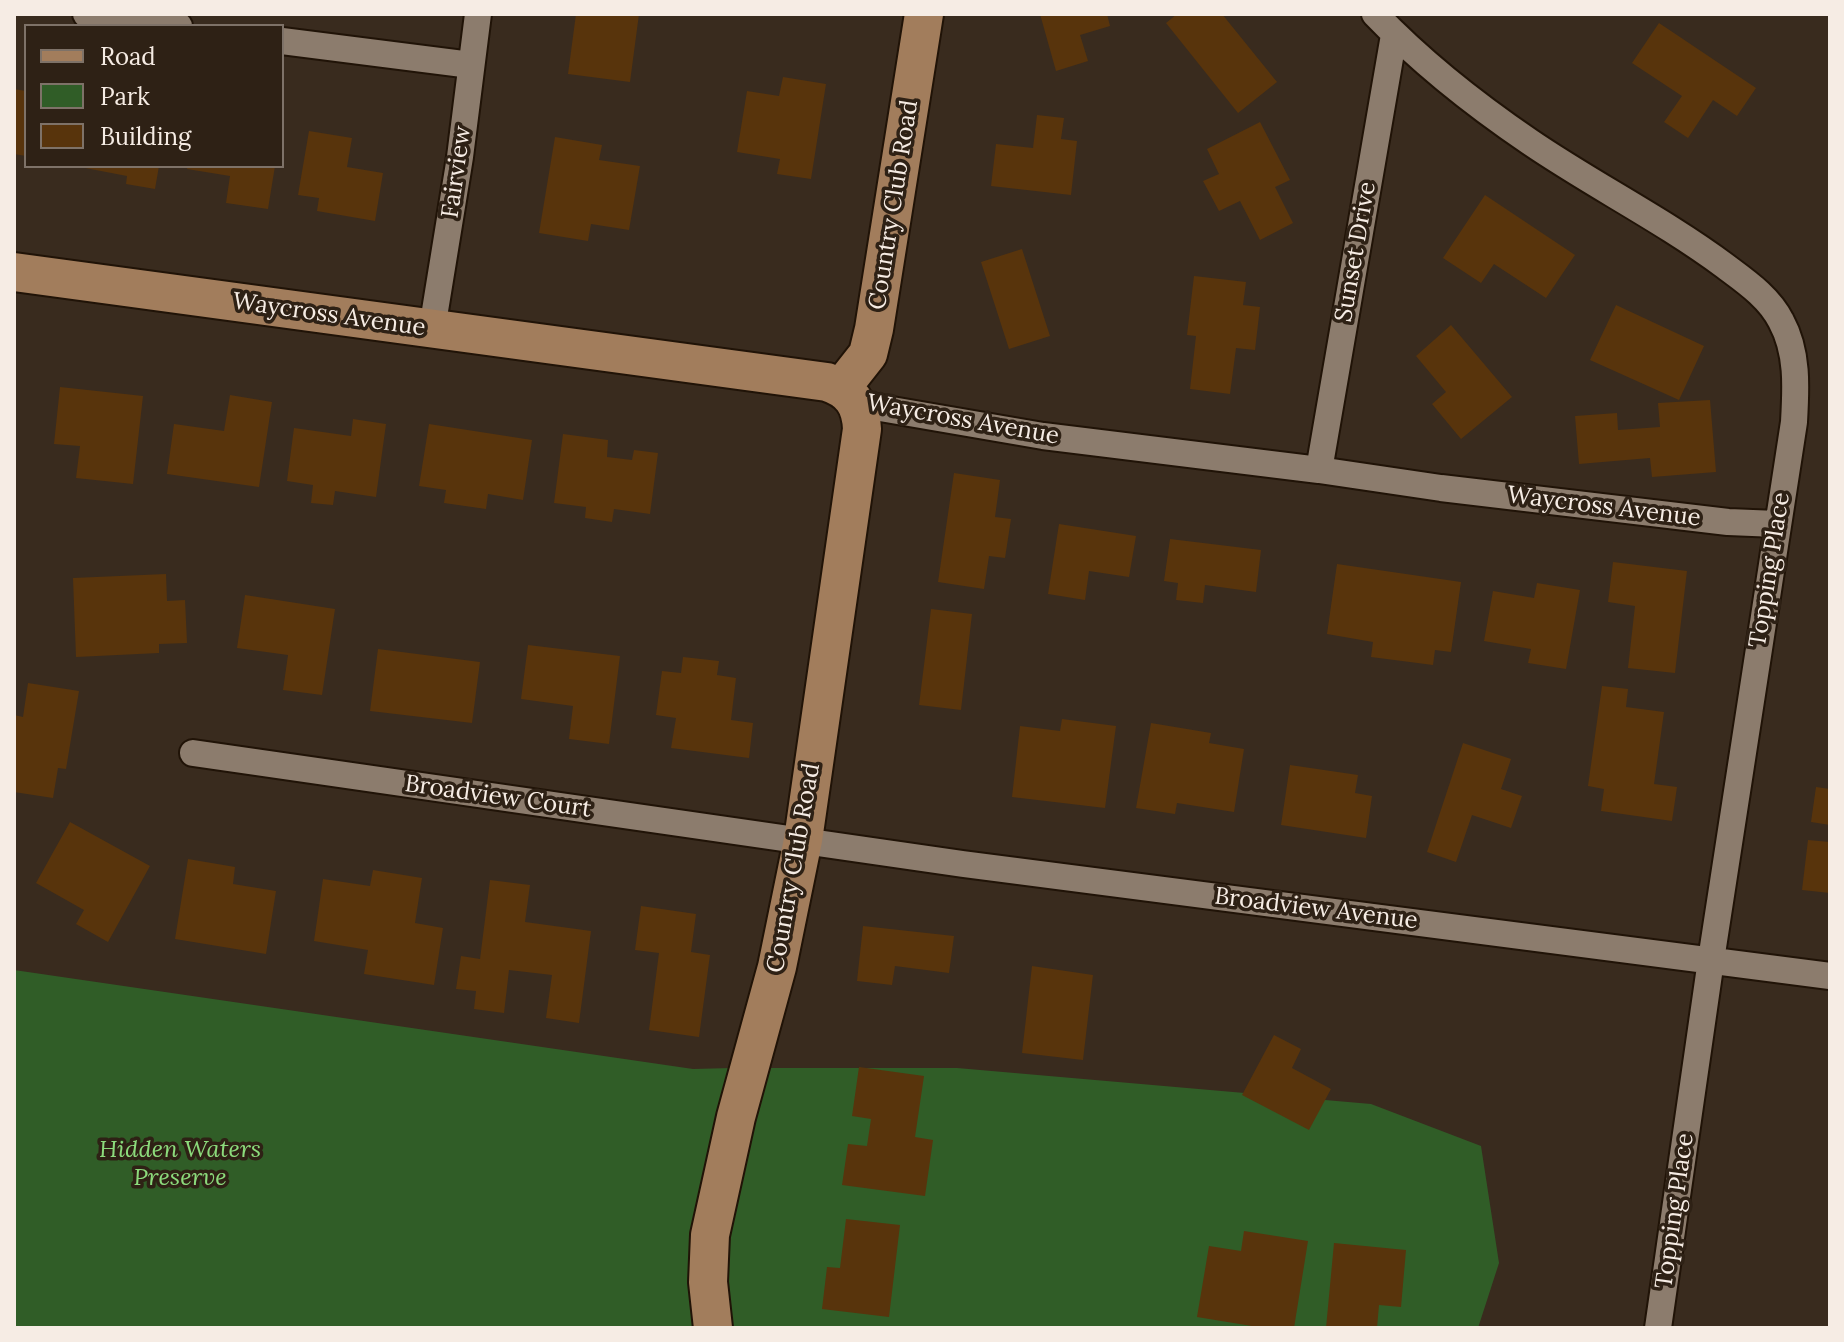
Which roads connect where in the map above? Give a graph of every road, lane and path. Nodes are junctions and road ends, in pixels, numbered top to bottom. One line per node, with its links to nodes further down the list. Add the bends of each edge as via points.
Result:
1 (86, 14): 5 (street)
2 (478, 14): 8 (street, Fairview)
3 (924, 14): 11 (street, Country Club Road, via 874,329)
4 (1375, 14): 6 (street, Topping Place)
5 (164, 24)
6 (1394, 35): 12 (street, Sunset Drive); 13 (street, Topping Place, via 1530,142 1701,248 1756,290 1780,319 1797,380)
7 (284, 41): 8 (street)
8 (471, 65): 10 (street, Fairview)
9 (14, 272): 10 (street, Waycross Avenue)
10 (432, 329): 11 (street, Waycross Avenue, via 827,382)
11 (850, 396): 12 (street, Waycross Avenue, via 1043,436); 15 (street, Country Club Road, via 861,413 862,429)
12 (1319, 470): 13 (street, Waycross Avenue, via 1607,508)
13 (1777, 524): 16 (street, Topping Place)
14 (193, 753): 15 (street, Broadview Court)
15 (803, 840): 16 (street, Broadview Avenue); 18 (street, Country Club Road, via 710,1235)
16 (1711, 960): 17 (street, Broadview Avenue); 19 (street, Topping Place)
17 (1830, 976)
18 (713, 1328)
19 (1658, 1328)

